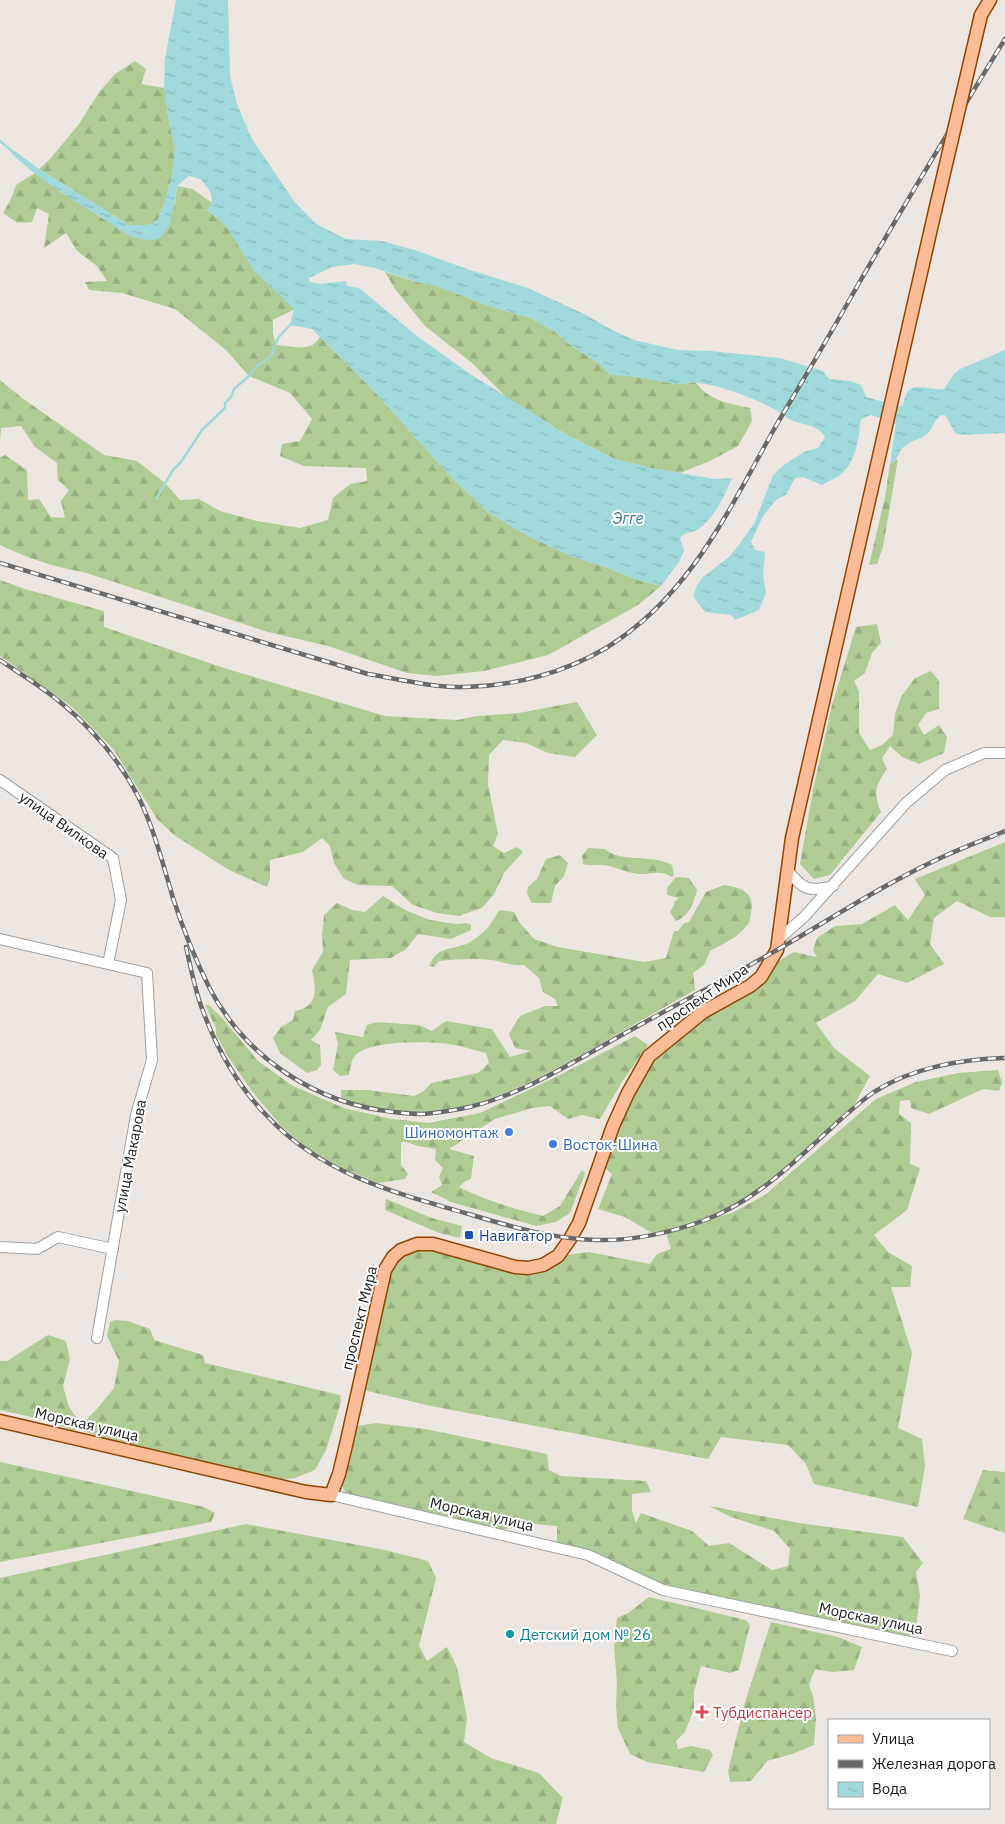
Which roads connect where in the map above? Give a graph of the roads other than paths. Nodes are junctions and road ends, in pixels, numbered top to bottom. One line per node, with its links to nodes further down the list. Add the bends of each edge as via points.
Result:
1 (990, 0): 4 (main road, проспект Мира, bridge, via 981,15 935,211)
2 (1005, 753): 5 (street, via 984,753 945,770 906,803)
3 (0, 780): 8 (street, улица Вилкова, via 113,858 122,900)
4 (787, 870): 5 (street, via 800,884 814,890); 7 (main road, проспект Мира)
5 (833, 886): 7 (street, via 804,918)
6 (0, 939): 8 (street)
7 (779, 939): 13 (main road, проспект Мира, via 777,950 761,977 703,1012 650,1056 612,1126 579,1223 558,1256 543,1265 515,1267 433,1244 417,1244 393,1257 386,1270 339,1474)
8 (108, 964): 10 (street, улица Макарова, via 148,973 152,1060 136,1115)
9 (0, 1247): 10 (street, via 36,1249 58,1236)
10 (113, 1249): 11 (street, улица Макарова)
11 (97, 1338)
12 (0, 1421): 13 (main road, Морская улица, via 306,1492)
13 (331, 1495): 14 (street, Морская улица, via 588,1555 663,1590)
14 (952, 1651)

